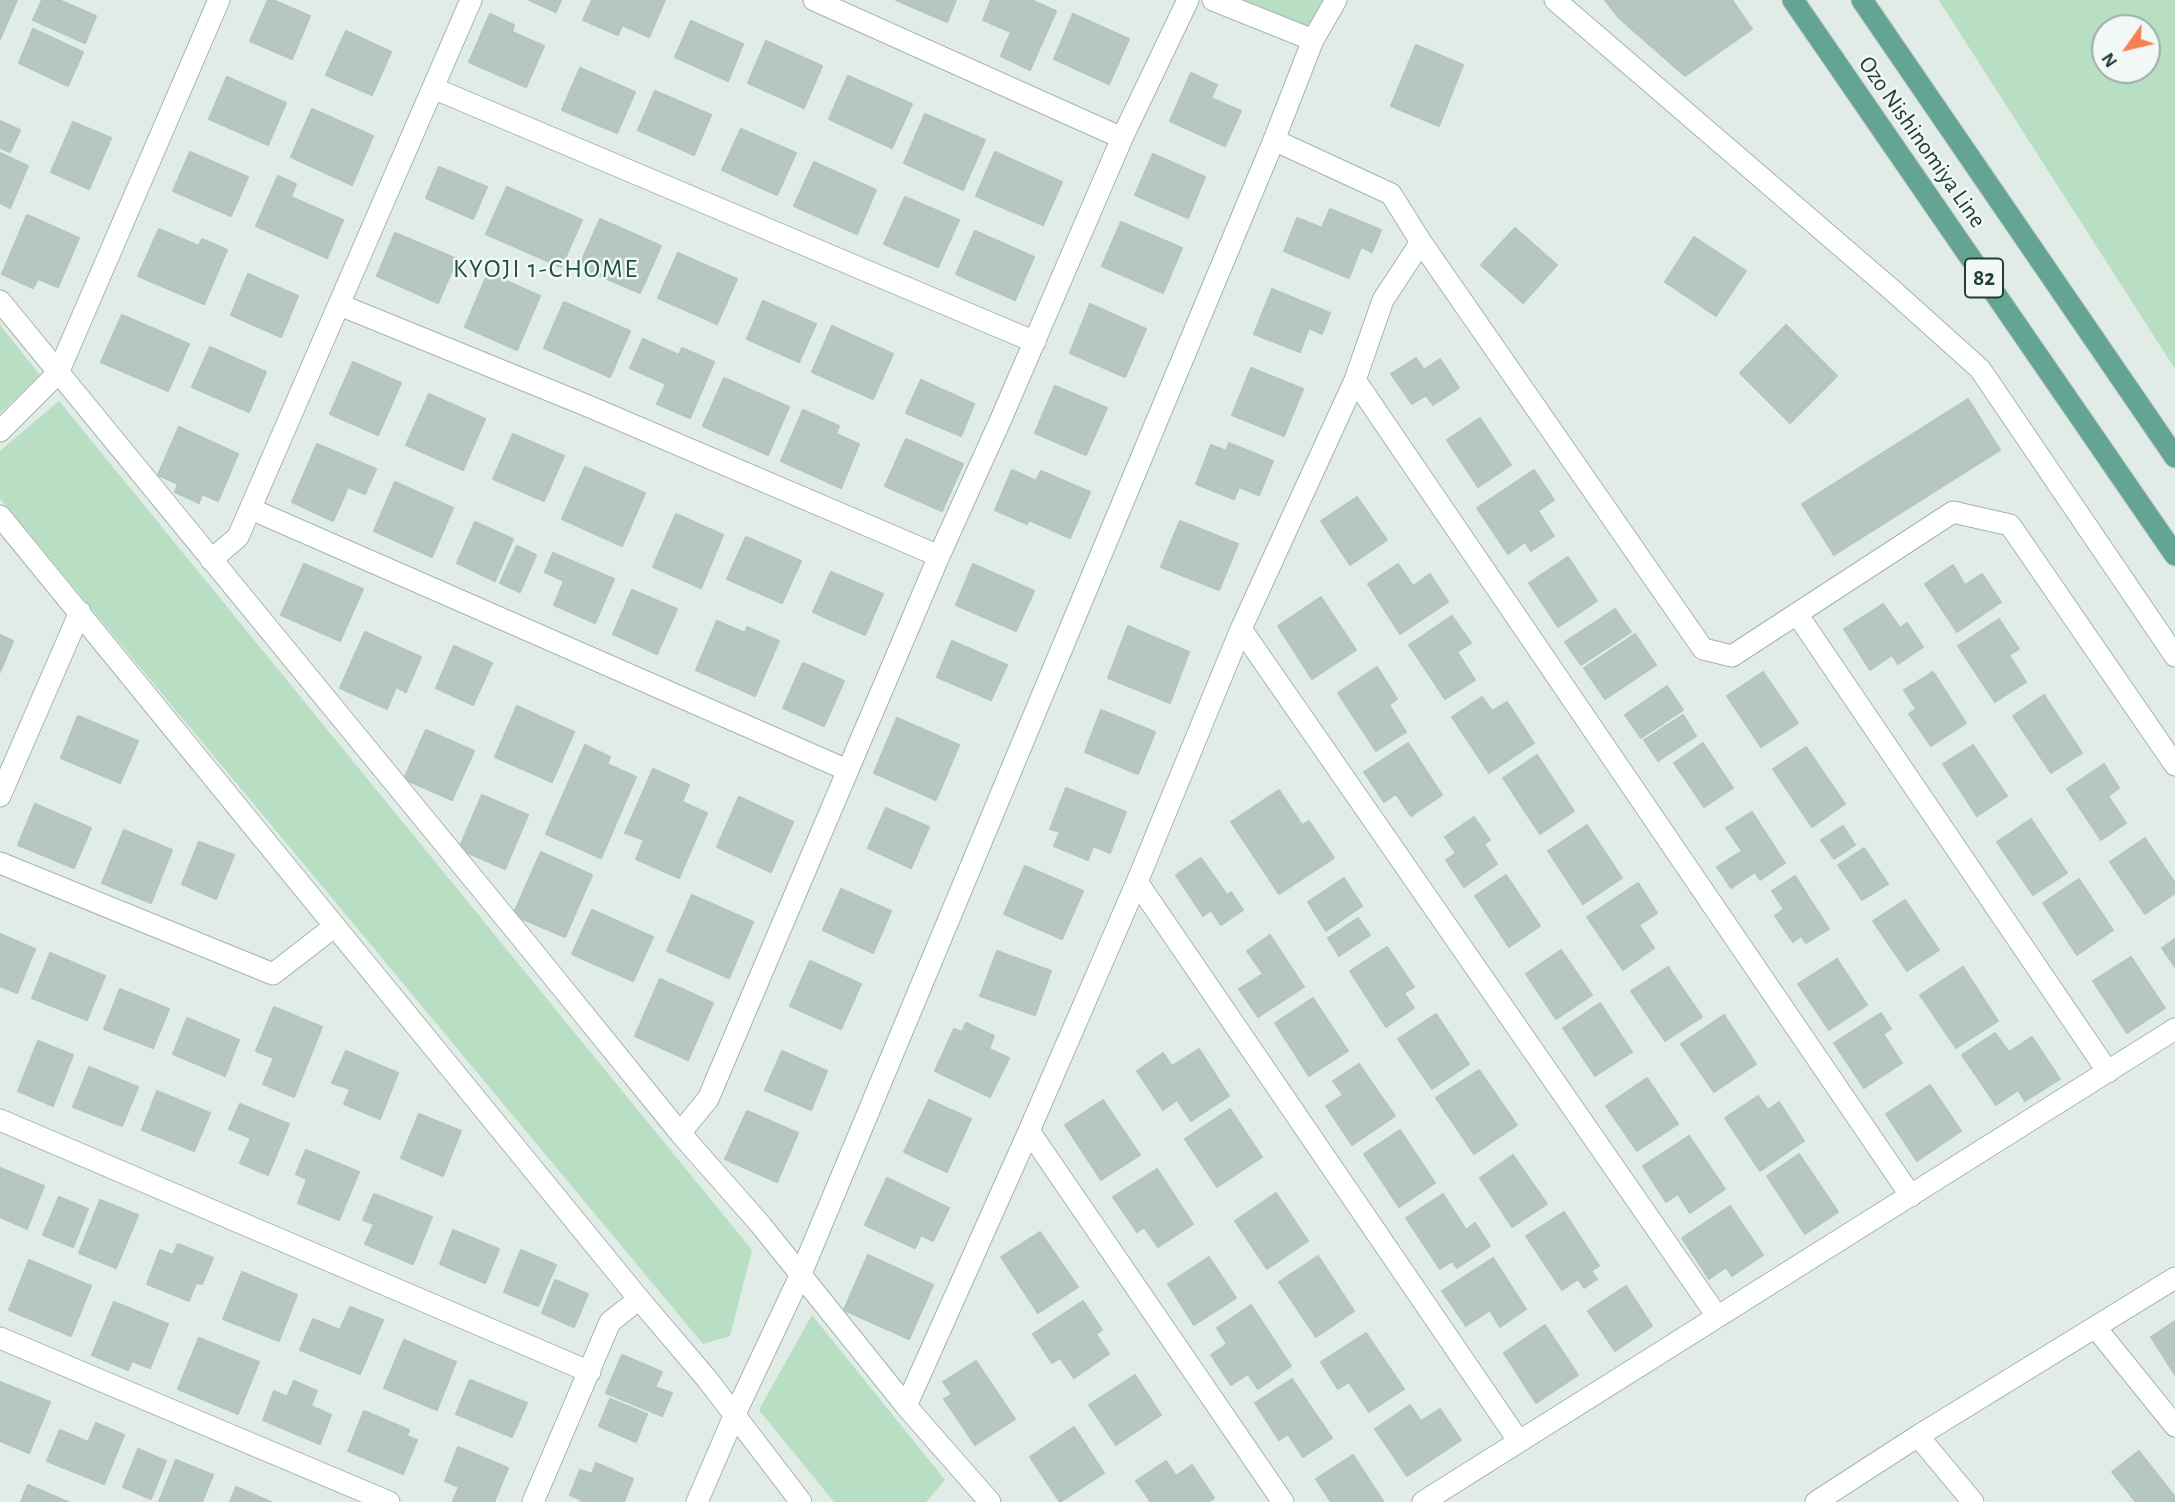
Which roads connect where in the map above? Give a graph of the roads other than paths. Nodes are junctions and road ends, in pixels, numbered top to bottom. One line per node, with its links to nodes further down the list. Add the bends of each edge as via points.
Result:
1 (219, 0): 18 (street)
2 (471, 0): 11 (street)
3 (814, 0): 12 (street)
4 (1188, 0): 12 (street)
5 (1213, 0): 10 (street)
6 (1336, 0): 10 (street)
7 (1555, 0): 30 (street, via 1980,369)
8 (1793, 0): 24 (main road, Ozo Nishinomiya Line / 82)
9 (1862, 0): 21 (main road, Ozo Nishinomiya Line / 82)
10 (1314, 40): 13 (street)
11 (433, 88): 16 (street); 17 (street)
12 (1122, 138): 17 (street)
13 (1274, 141): 14 (street, via 1391,194); 43 (street)
14 (1421, 242): 19 (street, via 1383,300); 28 (street, via 1703,649 1732,656)
15 (0, 301): 18 (street)
16 (340, 305): 22 (street); 25 (street)
17 (1035, 342): 25 (street)
18 (58, 373): 20 (street); 26 (street)
19 (1355, 380): 29 (street); 42 (street)
20 (0, 431)
21 (2175, 457)
22 (251, 509): 26 (street, via 238,537); 32 (street)
23 (0, 516): 27 (street)
24 (2175, 555)
25 (939, 556): 32 (street)
26 (211, 560): 41 (street)
27 (80, 612): 33 (street); 36 (street)
28 (1797, 614): 31 (street, via 1953,512 2010,524); 38 (street)
29 (1241, 629): 35 (street); 46 (street)
30 (2175, 656)
31 (2175, 765)
32 (847, 770): 41 (street, via 708,1099)
33 (0, 796)
34 (0, 863): 36 (street, via 273,974)
35 (1137, 883): 40 (street); 54 (street)
36 (335, 926): 45 (street)
37 (2175, 1029): 38 (street)
38 (2108, 1072): 42 (street)
39 (0, 1121): 49 (street)
40 (1029, 1131): 50 (street); 60 (street)
41 (680, 1133): 43 (street)
42 (1911, 1196): 46 (street)
43 (800, 1276): 50 (street); 51 (street)
44 (2175, 1278): 47 (street)
45 (639, 1299): 49 (street, via 610,1322); 51 (street)
46 (1717, 1317): 54 (street)
47 (2096, 1328): 52 (street); 53 (street)
48 (0, 1338): 55 (street)
49 (590, 1372): 56 (street)
50 (906, 1406): 59 (street)
51 (735, 1414): 57 (street); 58 (street)
52 (2175, 1426)
53 (1918, 1436): 62 (street); 63 (street)
54 (1518, 1440): 61 (street)
55 (389, 1502)
56 (533, 1502)
57 (697, 1502)
58 (801, 1502)
59 (990, 1502)
60 (1283, 1502)
61 (1423, 1502)
62 (1816, 1502)
63 (1973, 1502)

